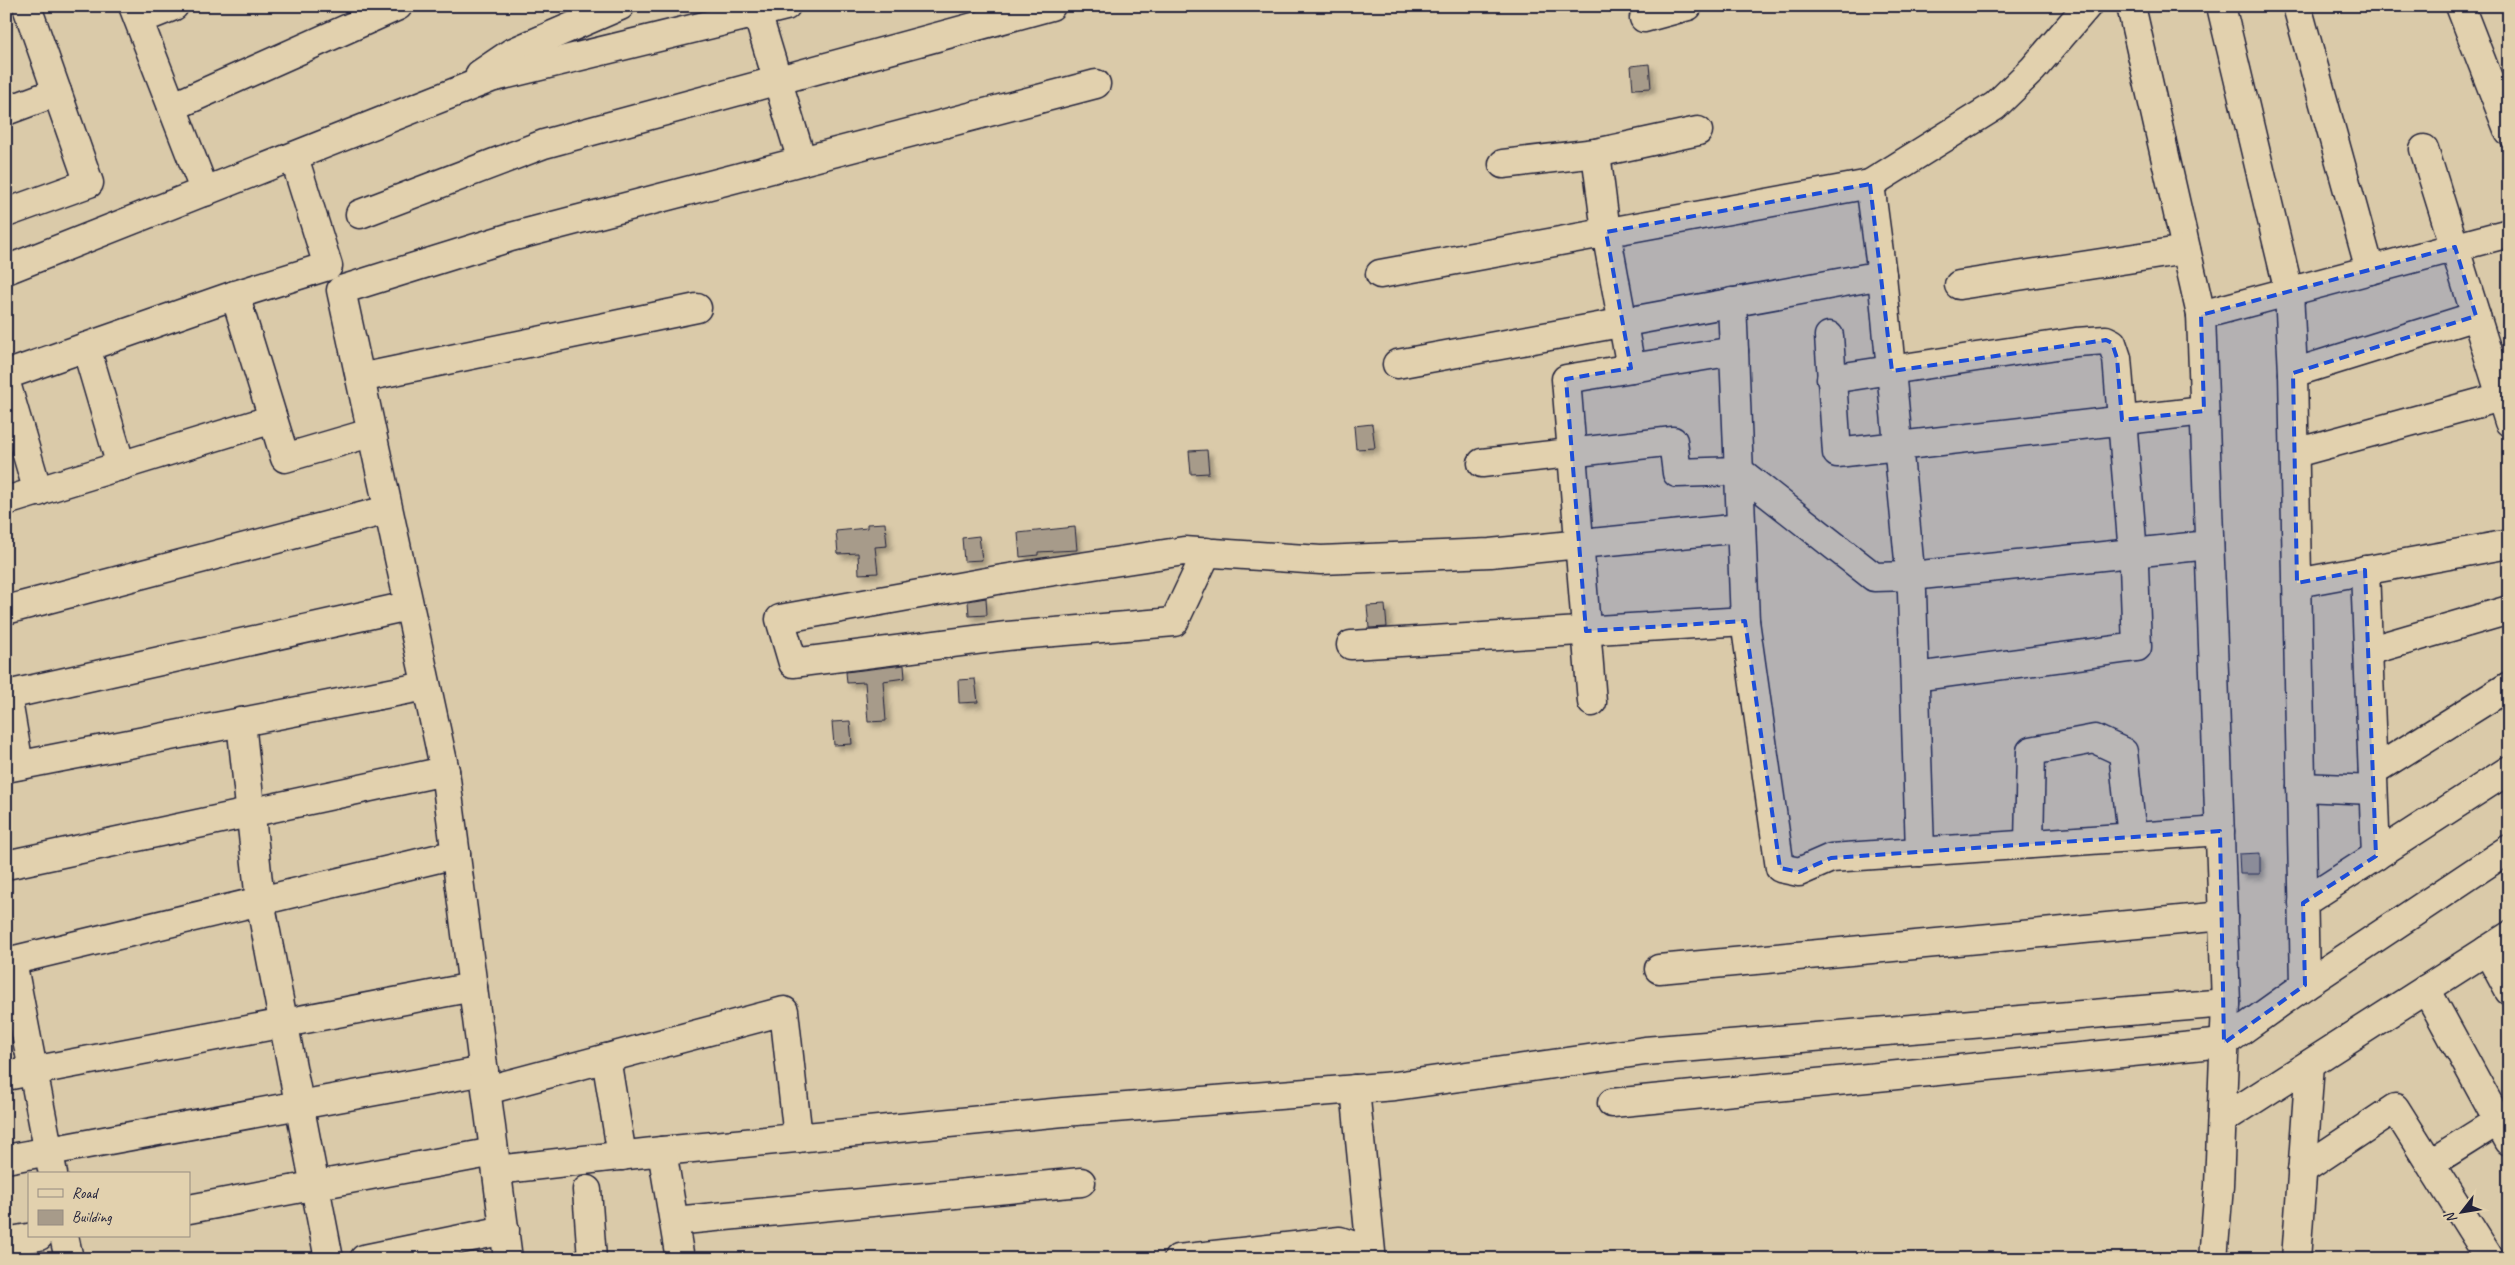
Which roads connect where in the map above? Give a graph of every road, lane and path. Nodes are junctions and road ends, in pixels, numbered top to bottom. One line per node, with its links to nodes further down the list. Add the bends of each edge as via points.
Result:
1 (174, 6): 14 (street)
2 (398, 6): 21 (street)
3 (620, 6): 20 (street, via 510,53)
4 (786, 6): 13 (street)
5 (1051, 6): 17 (street)
6 (1688, 6): 16 (street)
7 (2087, 6): 30 (street, via 2033,69 1995,106)
8 (2131, 6): 37 (street)
9 (2221, 6): 43 (street)
10 (2297, 6): 39 (street)
11 (28, 7): 15 (street); 19 (street)
12 (2463, 7): 24 (street)
13 (757, 10): 17 (street); 20 (street, via 491,78)
14 (136, 13): 21 (street)
15 (6, 14)
16 (1644, 18)
17 (779, 82): 28 (street); 33 (street, via 544,144)
18 (1096, 84): 28 (street)
19 (57, 92): 22 (street); 32 (street, via 89,183)
20 (449, 95): 27 (street)
21 (172, 107): 31 (street)
22 (6, 111)
23 (1698, 131): 26 (street)
24 (2509, 132)
25 (2424, 149): 36 (street)
26 (1596, 153): 29 (street); 34 (street)
27 (294, 157): 31 (street); 44 (street, via 328,266)
28 (802, 161): 58 (street, via 511,237 341,290)
29 (1503, 164)
30 (1870, 184): 34 (street); 41 (street)
31 (205, 192): 38 (street)
32 (6, 213)
33 (360, 214)
34 (1606, 232): 40 (street); 49 (street)
35 (2509, 232): 36 (street)
36 (2455, 247): 39 (street); 48 (street)
37 (2186, 250): 42 (street); 47 (street)
38 (6, 270)
39 (2370, 270): 43 (street)
40 (1380, 274)
41 (1882, 275): 45 (street); 55 (street)
42 (1960, 285)
43 (2289, 292): 47 (street); 56 (street)
44 (235, 295): 51 (street); 63 (street)
45 (1732, 302): 49 (street); 52 (street)
46 (696, 308): 58 (street)
47 (2201, 315): 62 (street)
48 (2476, 316): 56 (street); 61 (street)
49 (1622, 322): 53 (street); 54 (street)
50 (1829, 336): 59 (street)
51 (86, 347): 57 (street); 70 (street)
52 (1734, 351): 54 (street); 71 (street)
53 (1397, 364)
54 (1631, 368): 68 (street, via 1566,379)
55 (1892, 371): 59 (street); 64 (street, via 2106,340 2112,343 2117,358); 66 (street)
56 (2293, 373): 67 (street)
57 (6, 375)
58 (360, 378): 65 (street)
59 (1832, 379): 66 (street, via 1837,453)
60 (6, 382): 72 (street)
61 (2505, 409): 67 (street)
62 (2204, 411): 64 (street); 77 (street)
63 (273, 419): 65 (street, via 285,458); 70 (street)
64 (2122, 420): 66 (street); 80 (street)
65 (370, 433): 74 (street)
66 (1899, 444): 82 (street)
67 (2295, 453): 83 (street)
68 (1572, 454): 69 (street); 71 (street, via 1673,442 1677,473); 76 (street)
69 (1482, 463)
70 (122, 466): 72 (street)
71 (1739, 471): 75 (street); 82 (street, via 1874,577)
72 (38, 492): 73 (street)
73 (6, 502)
74 (387, 510): 84 (street); 85 (street)
75 (1741, 528): 76 (street); 87 (street)
76 (1579, 544): 79 (street, via 1490,553 1321,560); 88 (street)
77 (2209, 544): 80 (street); 102 (street)
78 (2509, 544): 81 (street)
79 (1208, 552): 79 (street, via 1184,550 780,619 793,663 1007,636 1174,622)
80 (2132, 552): 82 (street); 91 (street, via 2137,647)
81 (2365, 570): 83 (street); 90 (street)
82 (1911, 576): 91 (street)
83 (2297, 582): 100 (street)
84 (408, 606): 92 (street); 96 (street, via 7,695)
85 (6, 610)
86 (2509, 610): 90 (street)
87 (1745, 621): 88 (street); 106 (street, via 1780,868 1799,872 1831,858)
88 (1586, 631): 89 (street); 94 (street)
89 (1350, 645)
90 (2368, 651): 99 (street)
91 (1915, 677): 106 (street)
92 (426, 686): 95 (street); 98 (street)
93 (2509, 686): 99 (street)
94 (1592, 702)
95 (241, 722): 96 (street); 101 (street)
96 (13, 767)
97 (2509, 770): 108 (street)
98 (445, 771): 101 (street); 107 (street)
99 (2373, 780): 100 (street); 108 (street)
100 (2301, 787): 111 (street)
101 (251, 813): 109 (street); 110 (street)
102 (2220, 831): 103 (street); 112 (street)
103 (2132, 837): 104 (street); 104 (street, via 2123,752 2095,739 2031,751)
104 (2029, 844): 106 (street)
105 (2509, 849): 116 (street)
106 (1920, 852)
107 (456, 854): 110 (street); 117 (street)
108 (2376, 856): 111 (street)
109 (6, 865)
110 (260, 901): 114 (street); 121 (street)
111 (2303, 903): 116 (street)
112 (2223, 916): 115 (street); 120 (street)
113 (2498, 943): 118 (street); 119 (street)
114 (9, 962): 125 (street)
115 (1659, 969)
116 (2305, 985): 122 (street)
117 (473, 987): 121 (street); 127 (street)
118 (2426, 989): 124 (street); 132 (street)
119 (2509, 991)
120 (2226, 1003): 122 (street); 128 (street, via 1644,1051 1405,1085)
121 (284, 1023): 125 (street); 130 (street)
122 (2224, 1043): 129 (street); 131 (street)
123 (606, 1058): 127 (street); 133 (street, via 784,1011); 135 (street)
124 (2310, 1064): 131 (street); 140 (street)
125 (33, 1070): 126 (street); 138 (street)
126 (6, 1076)
127 (485, 1080): 130 (street); 137 (street)
128 (1355, 1089): 133 (street, via 1063,1112); 157 (street, via 1371,1252 1340,1241)
129 (1612, 1103)
130 (299, 1105): 138 (street); 142 (street)
131 (2222, 1120): 158 (street)
132 (2505, 1125): 139 (street)
133 (798, 1138): 134 (street)
134 (662, 1151): 135 (street); 145 (street)
135 (622, 1156): 137 (street)
136 (6, 1159): 138 (street)
137 (496, 1161): 142 (street); 146 (street)
138 (50, 1163)
139 (2431, 1163): 140 (street, via 2395,1108); 150 (street)
140 (2302, 1170): 159 (street)
141 (1081, 1182): 145 (street)
142 (315, 1185): 144 (street); 152 (street)
143 (587, 1190): 155 (street)
144 (190, 1209)
145 (674, 1221): 156 (street)
146 (505, 1230): 153 (street); 154 (street)
147 (28, 1238): 149 (street)
148 (64, 1238): 151 (street)
149 (6, 1242)
150 (2479, 1255)
151 (69, 1259)
152 (329, 1259)
153 (364, 1259)
154 (508, 1259)
155 (592, 1259)
156 (680, 1259)
157 (1178, 1259)
158 (2213, 1259)
159 (2296, 1259)

